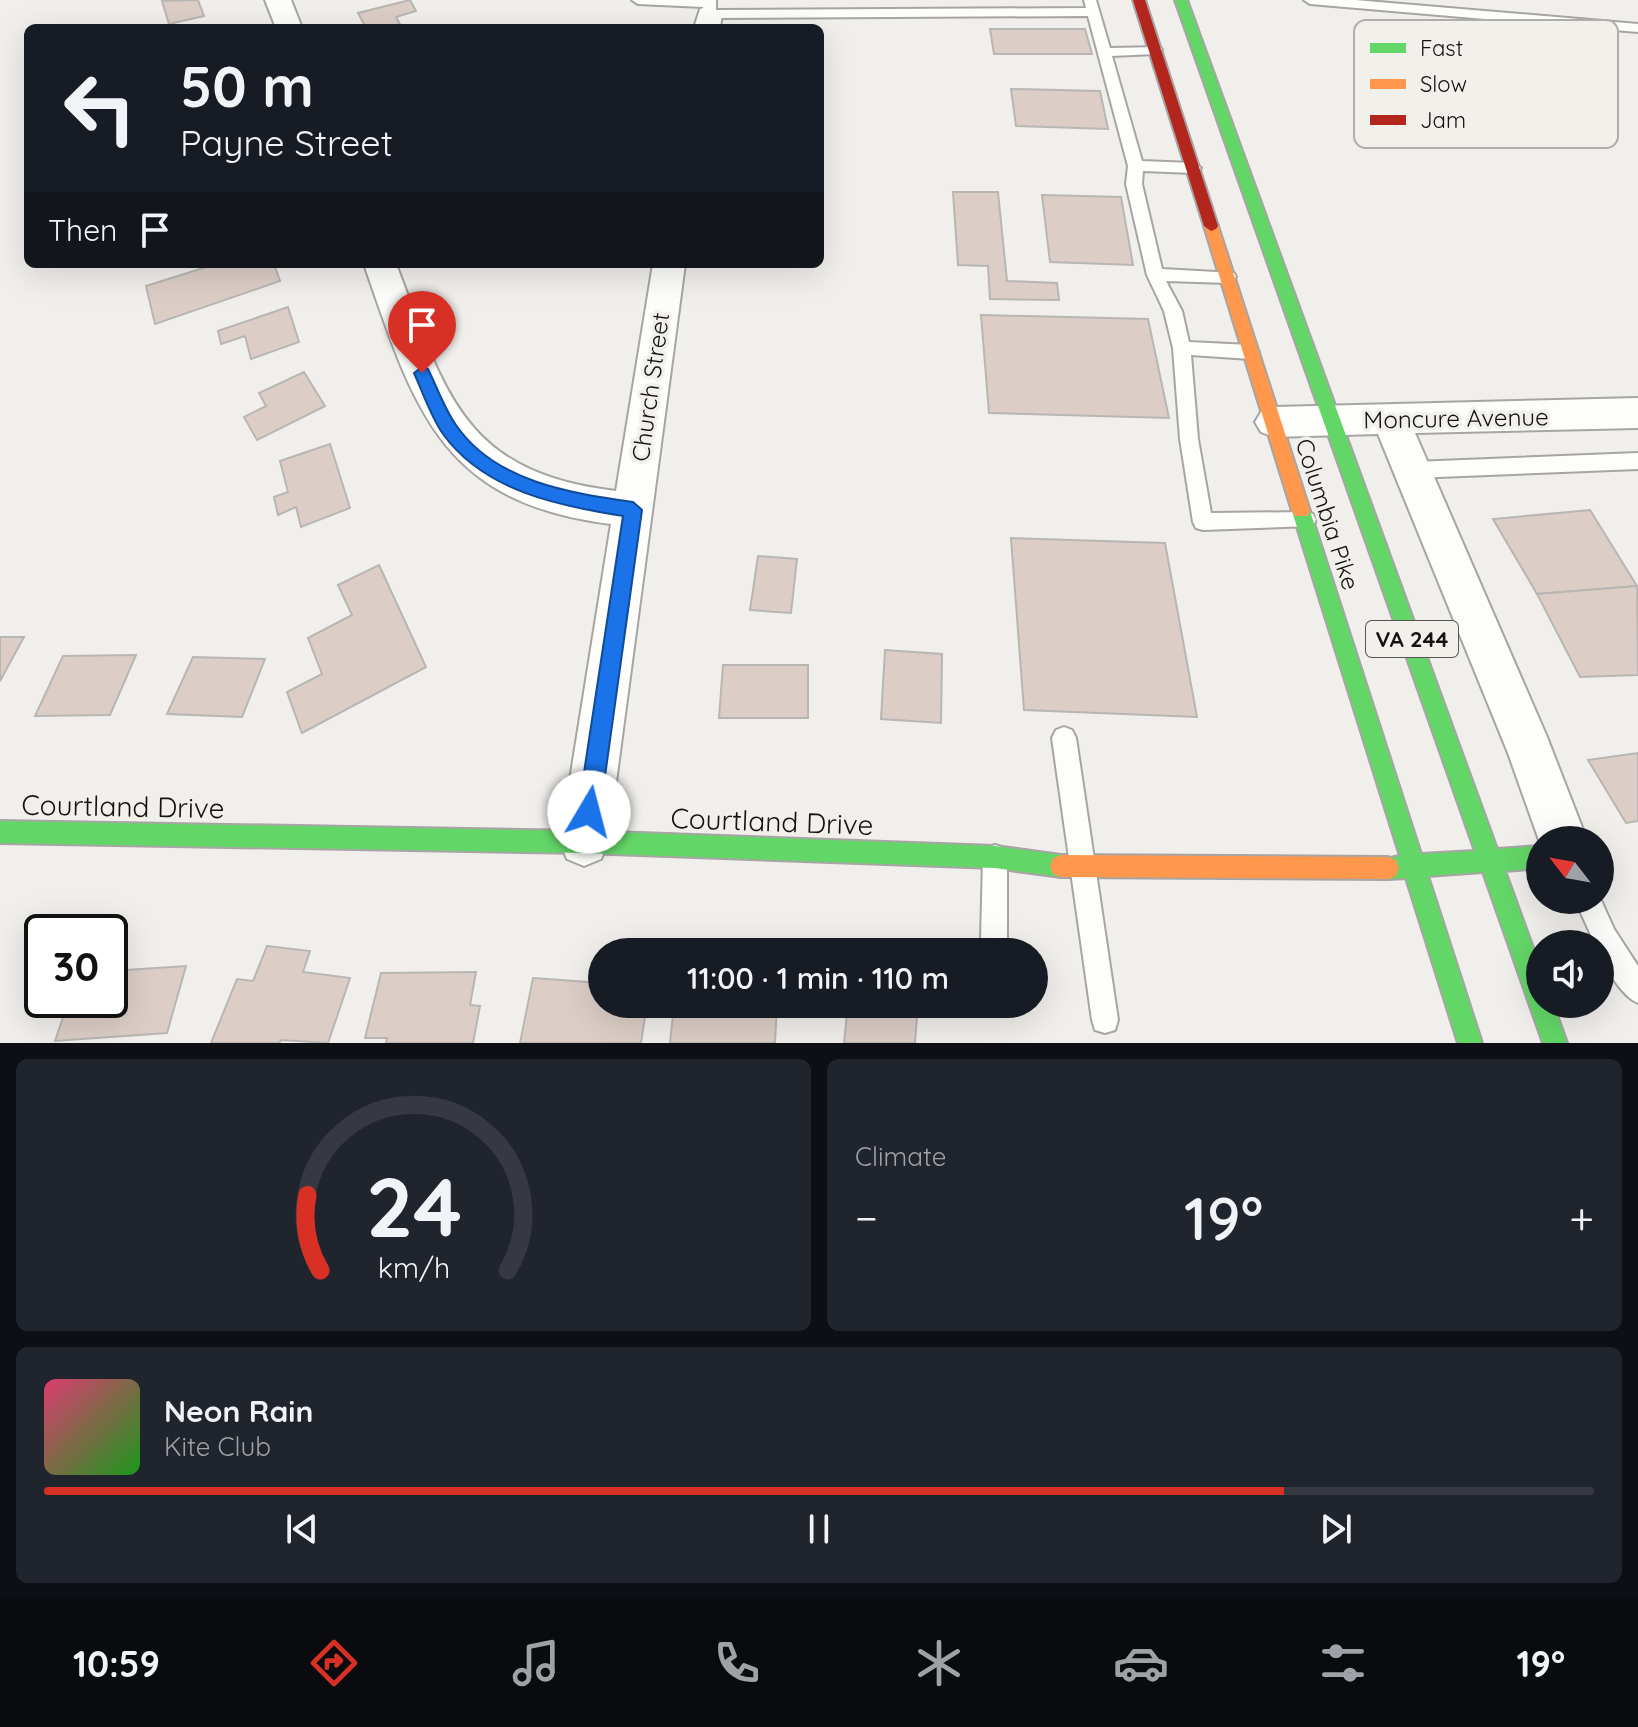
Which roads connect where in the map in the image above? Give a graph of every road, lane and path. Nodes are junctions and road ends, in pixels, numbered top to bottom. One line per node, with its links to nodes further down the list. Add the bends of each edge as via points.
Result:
1 (278, 0): 9 (street)
2 (638, 0): 7 (lane)
3 (1139, 0): 12 (main road, Columbia Pike / VA 244)
4 (1181, 0): 24 (main road, Columbia Pike / VA 244)
5 (1310, 0): 8 (lane)
6 (1092, 6): 7 (lane); 13 (lane)
7 (709, 12)
8 (1544, 20)
9 (287, 24)
10 (1618, 26): 11 (lane)
11 (1638, 28)
12 (1155, 50): 13 (lane); 15 (main road, Columbia Pike / VA 244)
13 (1104, 52): 14 (lane)
14 (1136, 166): 15 (lane); 18 (lane, via 1134,184)
15 (1193, 168): 19 (main road, Columbia Pike / VA 244)
16 (382, 268): 28 (street, via 433,401 473,455 506,477 560,499)
17 (668, 268): 28 (street, Church Street)
18 (1155, 275): 19 (lane); 20 (lane, via 1173,311)
19 (1228, 277): 21 (main road, Columbia Pike / VA 244)
20 (1182, 348): 21 (lane); 29 (lane, via 1203,522)
21 (1250, 352): 25 (main road, Columbia Pike / VA 244)
22 (1638, 413): 23 (street, Moncure Avenue)
23 (1391, 420): 24 (street, Moncure Avenue); 27 (street)
24 (1334, 421): 25 (street, Moncure Avenue); 36 (main road, Columbia Pike / VA 244)
25 (1274, 422): 29 (main road, Columbia Pike / VA 244)
26 (1638, 461): 27 (lane)
27 (1413, 470): 31 (street)
28 (633, 510): 33 (street, Church Street)
29 (1306, 520): 37 (main road, Columbia Pike / VA 244)
30 (1064, 738): 38 (lane)
31 (1557, 826)
32 (0, 832): 33 (main road, Courtland Drive)
33 (584, 842): 34 (main road, Courtland Drive)
34 (995, 857): 38 (main road, Courtland Drive); 40 (lane)
35 (1526, 857): 36 (main road, Courtland Drive)
36 (1490, 858): 37 (main road, Courtland Drive); 41 (main road, Columbia Pike / VA 244)
37 (1413, 866): 38 (main road, Courtland Drive); 45 (main road, Columbia Pike / VA 244)
38 (1082, 869): 44 (lane)
39 (1594, 914): 42 (lane)
40 (994, 938)
41 (1526, 960)
42 (1638, 990)
43 (1546, 1018): 46 (main road, Columbia Pike / VA 244)
44 (1105, 1020)
45 (1470, 1043)
46 (1555, 1043)

